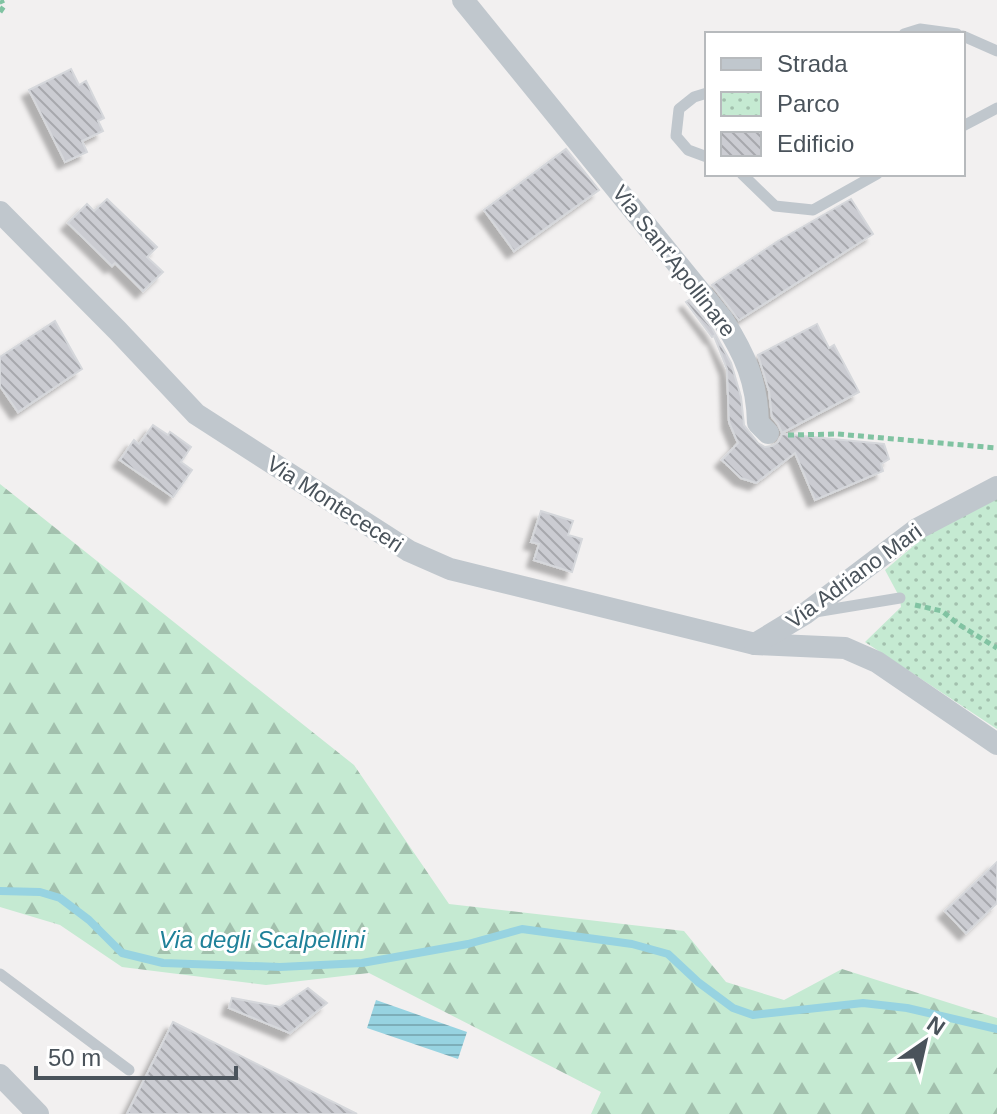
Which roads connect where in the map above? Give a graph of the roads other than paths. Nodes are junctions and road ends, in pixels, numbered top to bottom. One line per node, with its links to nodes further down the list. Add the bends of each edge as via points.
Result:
1 (463, 0): 13 (street, Via Sant'Apollinare, via 723,320 746,356 758,423)
2 (910, 32): 3 (lane)
3 (942, 32)
4 (965, 37): 5 (lane)
5 (997, 51)
6 (705, 94): 9 (lane, via 679,109 676,136 688,150)
7 (997, 108): 8 (lane)
8 (965, 125)
9 (705, 156)
10 (744, 176): 11 (lane, via 775,206 813,210)
11 (873, 176)
12 (0, 212): 17 (street, Via Montececeri, via 196,414 409,551 450,569)
13 (768, 433)
14 (997, 487): 16 (street, Via Adriano Mari, via 917,529)
15 (900, 598): 16 (lane)
16 (806, 613): 17 (street, Via Adriano Mari)
17 (755, 644): 18 (street, Via Montececeri, via 845,648 877,662)
18 (997, 744)
19 (0, 974): 20 (lane)
20 (129, 1070)
21 (0, 1075): 22 (street)
22 (38, 1114)

